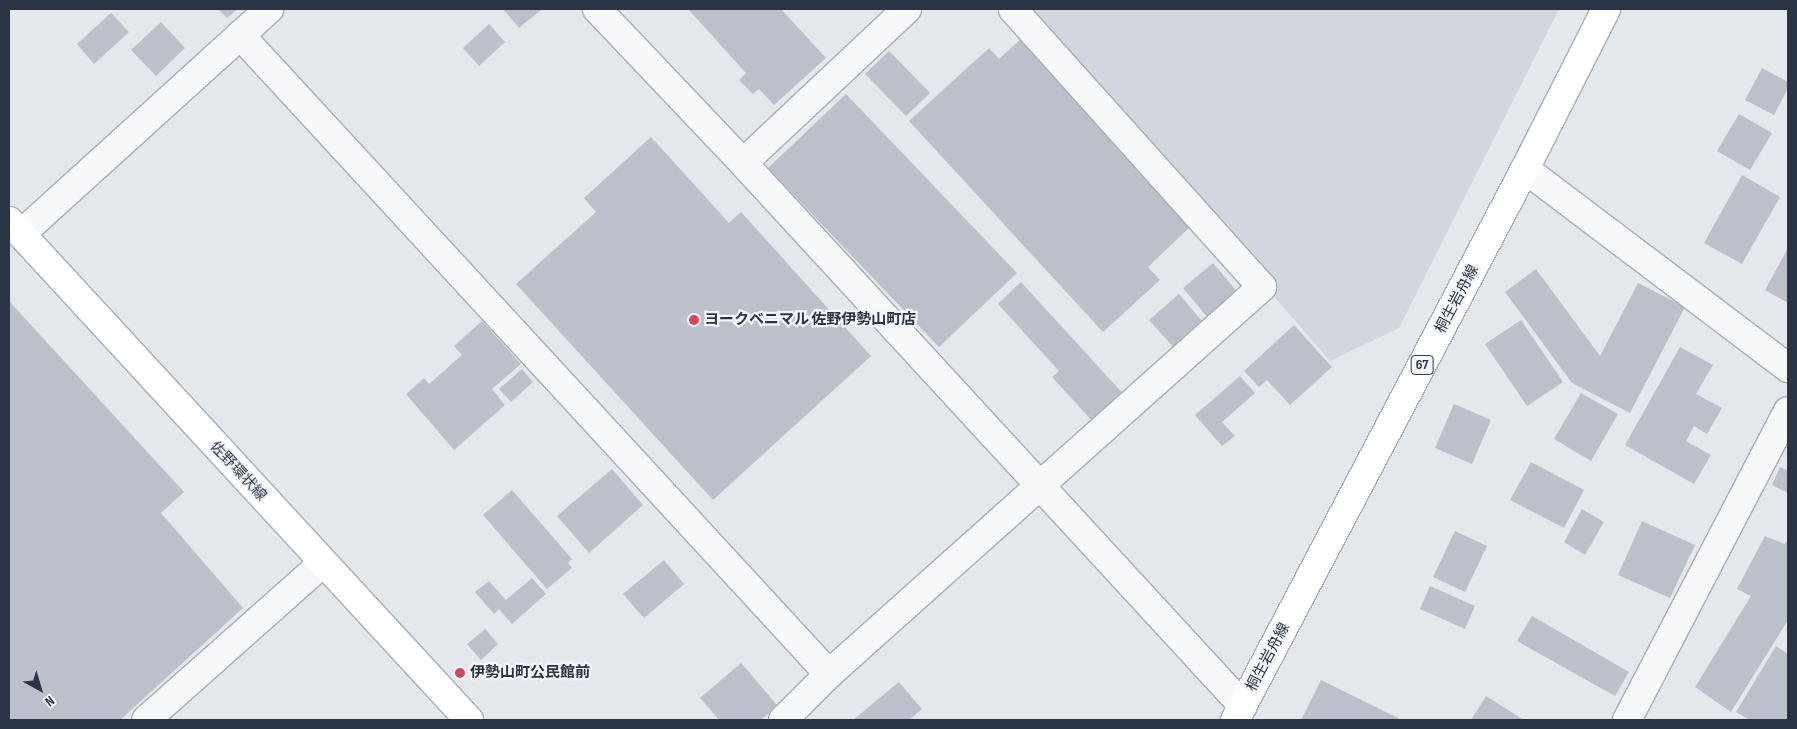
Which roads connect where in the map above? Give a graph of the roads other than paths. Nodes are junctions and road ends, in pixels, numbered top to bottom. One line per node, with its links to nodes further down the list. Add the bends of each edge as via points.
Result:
1 (269, 9): 6 (street)
2 (597, 9): 7 (street)
3 (908, 9): 7 (street)
4 (1013, 9): 12 (street, via 1262,287)
5 (1606, 9): 8 (main road, 桐生岩舟線 / 67)
6 (240, 35): 9 (street); 14 (street)
7 (743, 163): 12 (street)
8 (1525, 169): 10 (street); 15 (main road, 桐生岩舟線 / 67)
9 (15, 228): 13 (main road, 佐野環状線)
10 (1788, 368)
11 (1788, 411): 19 (street)
12 (1039, 486): 14 (street); 15 (street)
13 (323, 563): 16 (street); 17 (main road, 佐野環状線)
14 (829, 674): 18 (street)
15 (1239, 713)
16 (146, 720)
17 (469, 720)
18 (783, 720)
19 (1627, 720)

